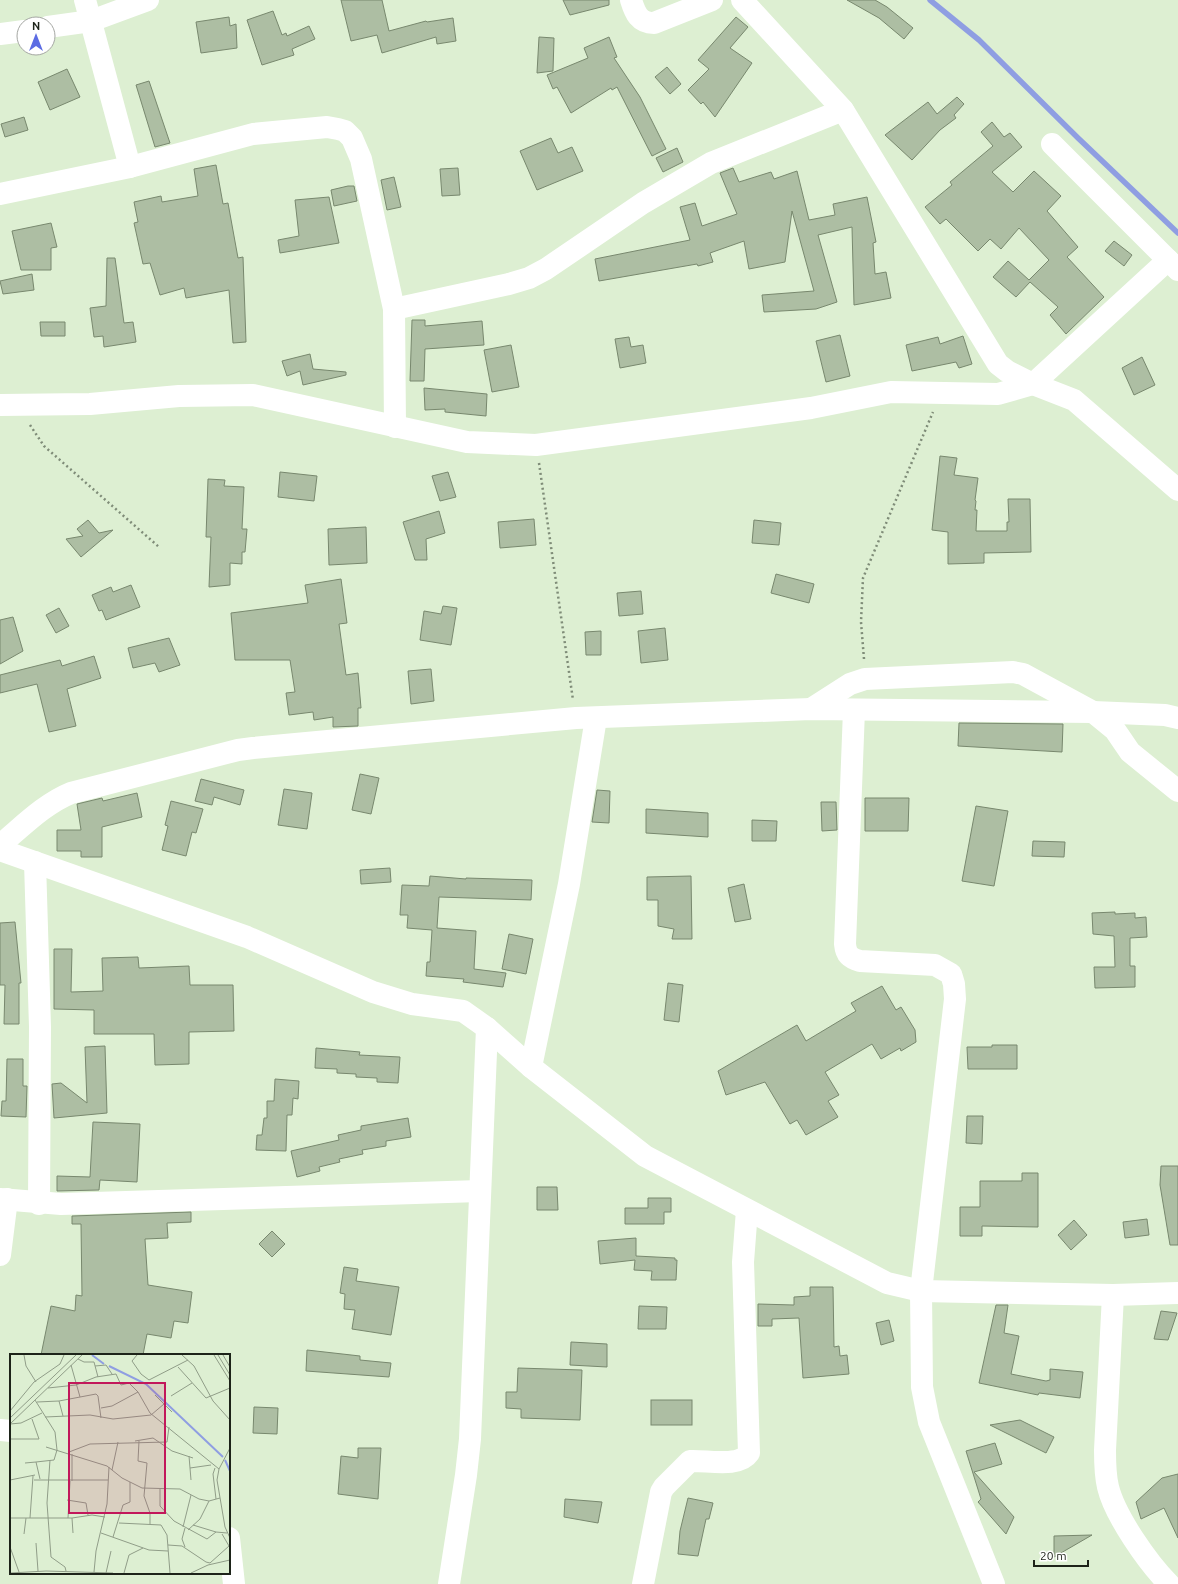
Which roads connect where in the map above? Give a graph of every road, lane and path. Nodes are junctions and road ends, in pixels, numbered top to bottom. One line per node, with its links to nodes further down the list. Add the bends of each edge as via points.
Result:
1 (86, 0): 6 (street)
2 (148, 0): 6 (street)
3 (631, 0): 4 (street, via 640,19 654,23)
4 (712, 0)
5 (742, 0): 10 (street)
6 (91, 21): 7 (street); 12 (street)
7 (56, 26)
8 (16, 32): 9 (street)
9 (0, 34)
10 (843, 110): 15 (street, via 711,164 642,203 529,278); 16 (street, via 998,364)
11 (1052, 144): 14 (street)
12 (130, 167): 13 (street); 15 (street, via 253,134 327,127 344,131 352,138 361,159)
13 (0, 194)
14 (1173, 265): 16 (street)
15 (394, 309): 19 (street)
16 (1033, 384): 17 (street, via 998,394); 21 (street, via 1074,400)
17 (940, 393): 20 (street, via 891,392 811,408); 23 (path, via 863,578)
18 (10, 405): 19 (street, via 115,403 201,395 254,395); 22 (path, via 44,446)
19 (395, 427): 20 (street, via 467,442)
20 (536, 445): 27 (path)
21 (1178, 490)
22 (159, 547)
23 (865, 679): 24 (street, via 850,684); 26 (street, via 1012,672 1036,680)
24 (811, 709): 25 (street); 27 (street)
25 (854, 710): 26 (street); 40 (street, via 846,953 852,959 860,961 935,965 951,974 954,984 955,999)
26 (1093, 712): 28 (street, via 1165,715); 29 (street, via 1115,730 1130,752)
27 (586, 718): 30 (street, via 238,750 70,793 58,798); 34 (street, via 569,884)
28 (1178, 718)
29 (1178, 791)
30 (0, 845)
31 (0, 850): 32 (street)
32 (35, 862): 33 (street, via 247,937 373,992 412,1004 463,1011); 37 (street, via 40,1027)
33 (487, 1028): 34 (street); 35 (street)
34 (531, 1067): 38 (street, via 645,1156)
35 (480, 1191): 37 (street); 47 (street, via 470,1439)
36 (4, 1199): 37 (street); 39 (street)
37 (40, 1204)
38 (747, 1210): 40 (street, via 887,1283); 48 (street, via 743,1262 749,1453 746,1458 736,1462 690,1461 664,1487)
39 (0, 1255)
40 (921, 1291): 42 (street); 49 (street, via 922,1387 928,1416)
41 (1178, 1293): 42 (street)
42 (1113, 1294): 50 (street, via 1105,1450 1108,1489 1116,1508 1144,1554)
43 (0, 1430): 44 (street)
44 (10, 1432)
45 (230, 1547): 46 (street)
46 (234, 1584)
47 (449, 1584)
48 (643, 1584)
49 (994, 1584)
50 (1169, 1584)

